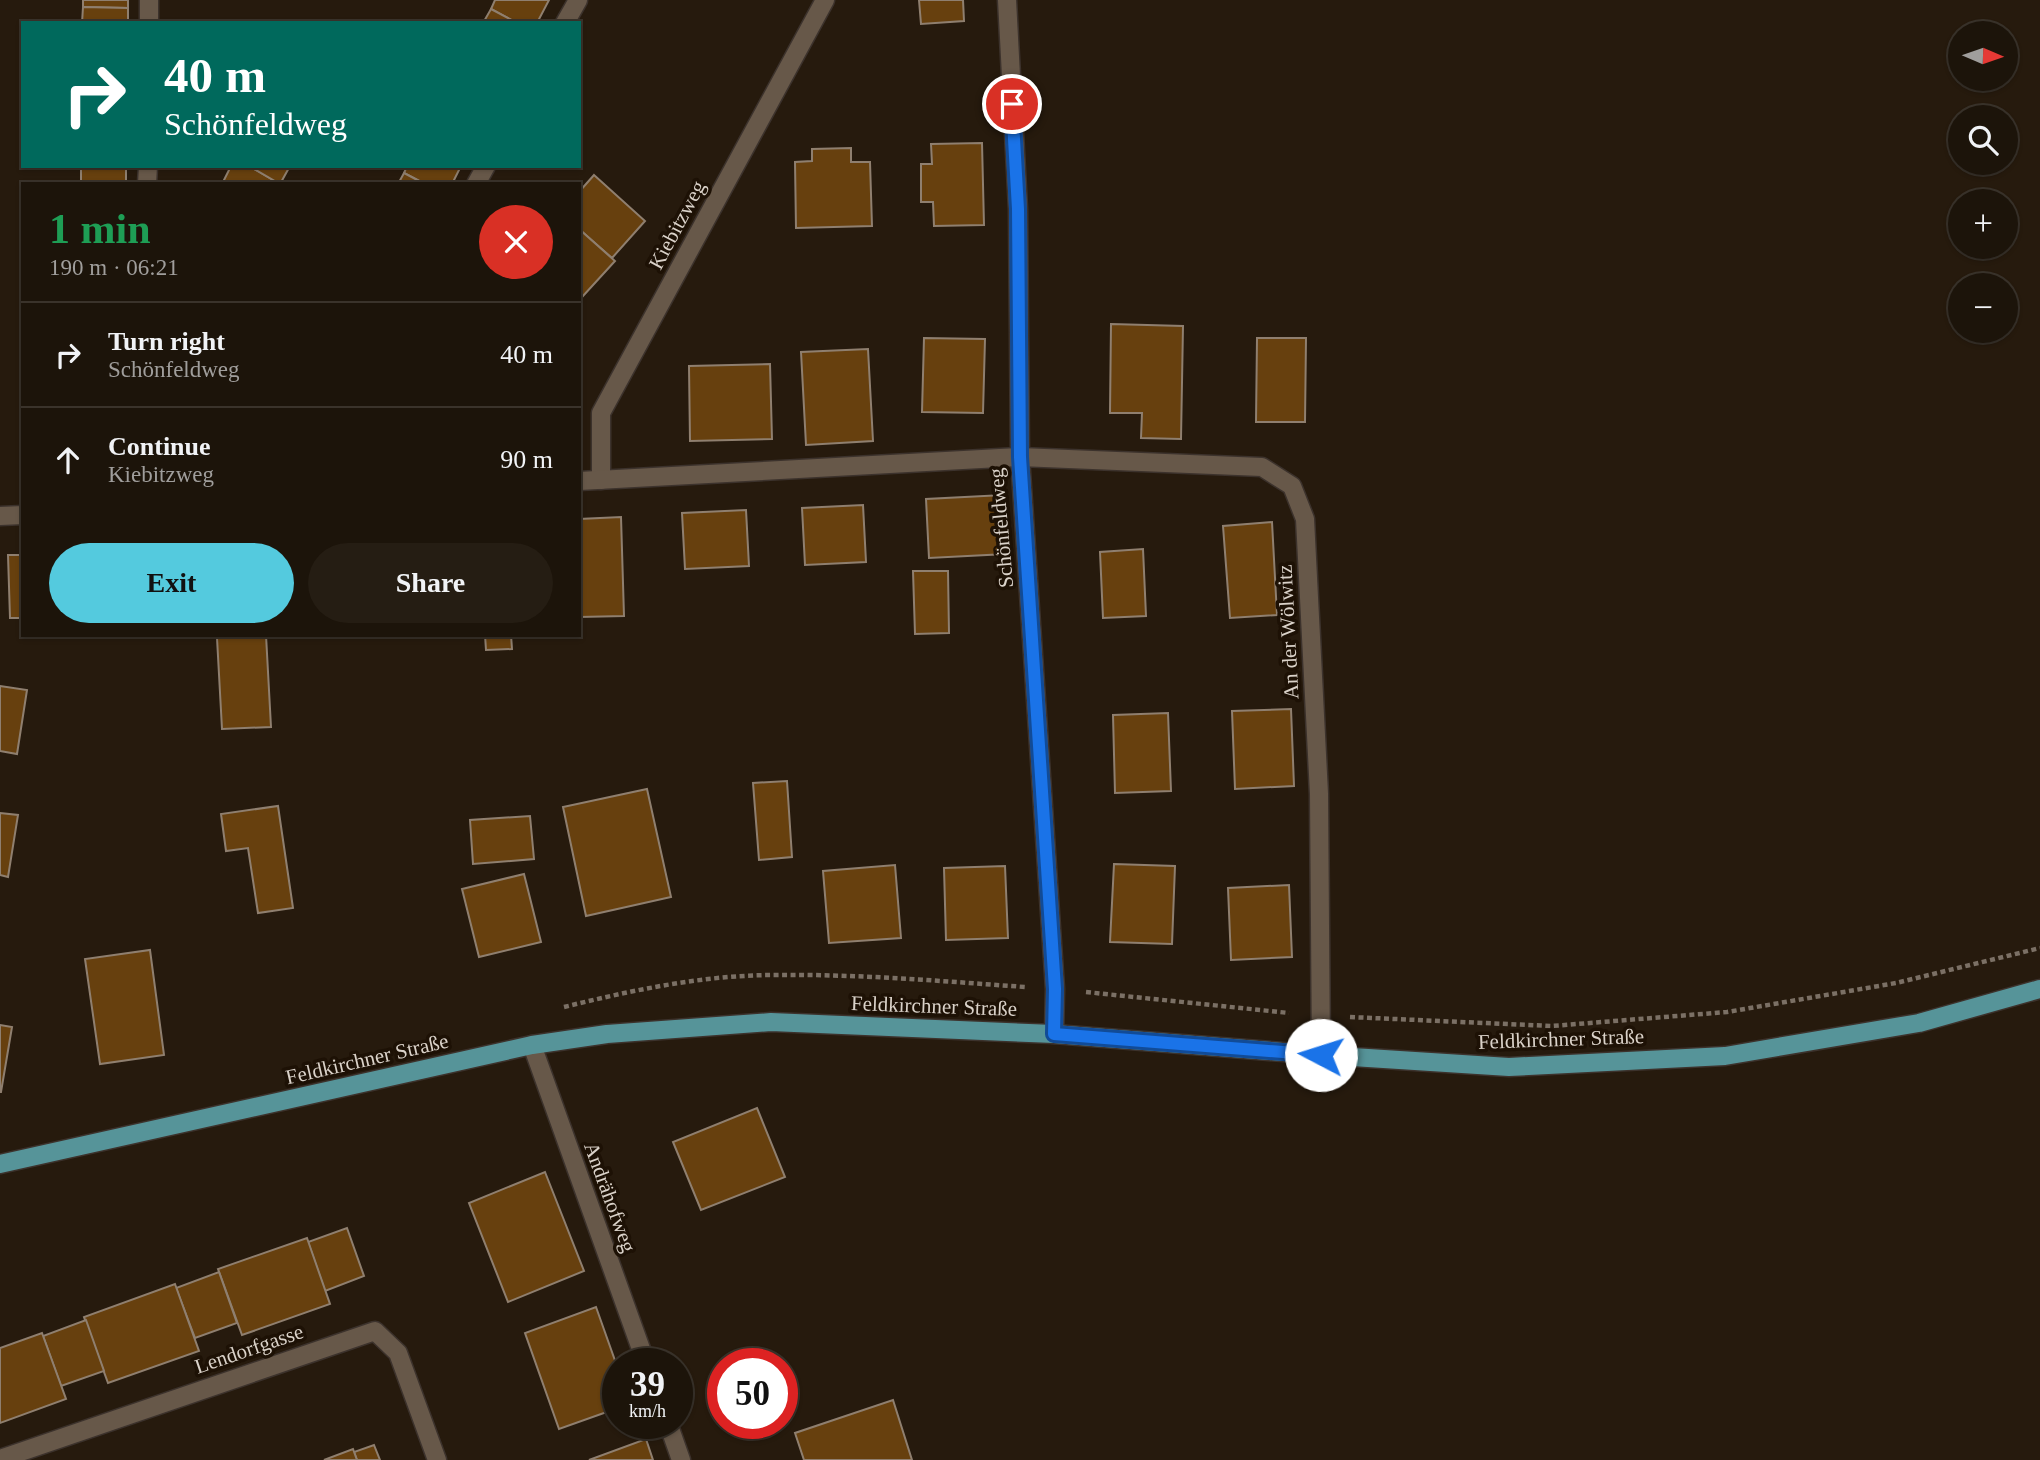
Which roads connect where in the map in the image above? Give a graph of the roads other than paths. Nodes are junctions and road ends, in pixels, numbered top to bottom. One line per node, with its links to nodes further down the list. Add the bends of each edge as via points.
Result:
1 (149, 0): 5 (street)
2 (578, 0): 6 (street)
3 (825, 0): 8 (street, Kiebitzweg, via 601,413)
4 (1007, 0): 7 (street, via 1018,209)
5 (149, 21)
6 (566, 21)
7 (1020, 457): 8 (street, Schönfeldweg); 13 (street, Schönfeldweg, via 1055,989); 15 (street, An der Wölwitz, via 1262,467 1292,486 1305,519 1319,794)
8 (601, 480): 9 (street, Schönfeldweg)
9 (581, 481)
10 (21, 515): 11 (street)
11 (0, 516)
12 (2040, 989): 15 (main road, Feldkirchner Straße, via 1919,1023 1725,1055 1509,1067)
13 (1054, 1034): 14 (main road, Feldkirchner Straße, via 771,1022 607,1034); 15 (main road, Feldkirchner Straße)
14 (532, 1045): 16 (main road, Feldkirchner Straße); 17 (street, Andrähofweg)
15 (1321, 1055)
16 (0, 1164)
17 (641, 1348)
18 (674, 1439): 21 (street)
19 (0, 1458): 20 (street, Lendorfgasse, via 375,1331 398,1353)
20 (437, 1460)
21 (681, 1460)

